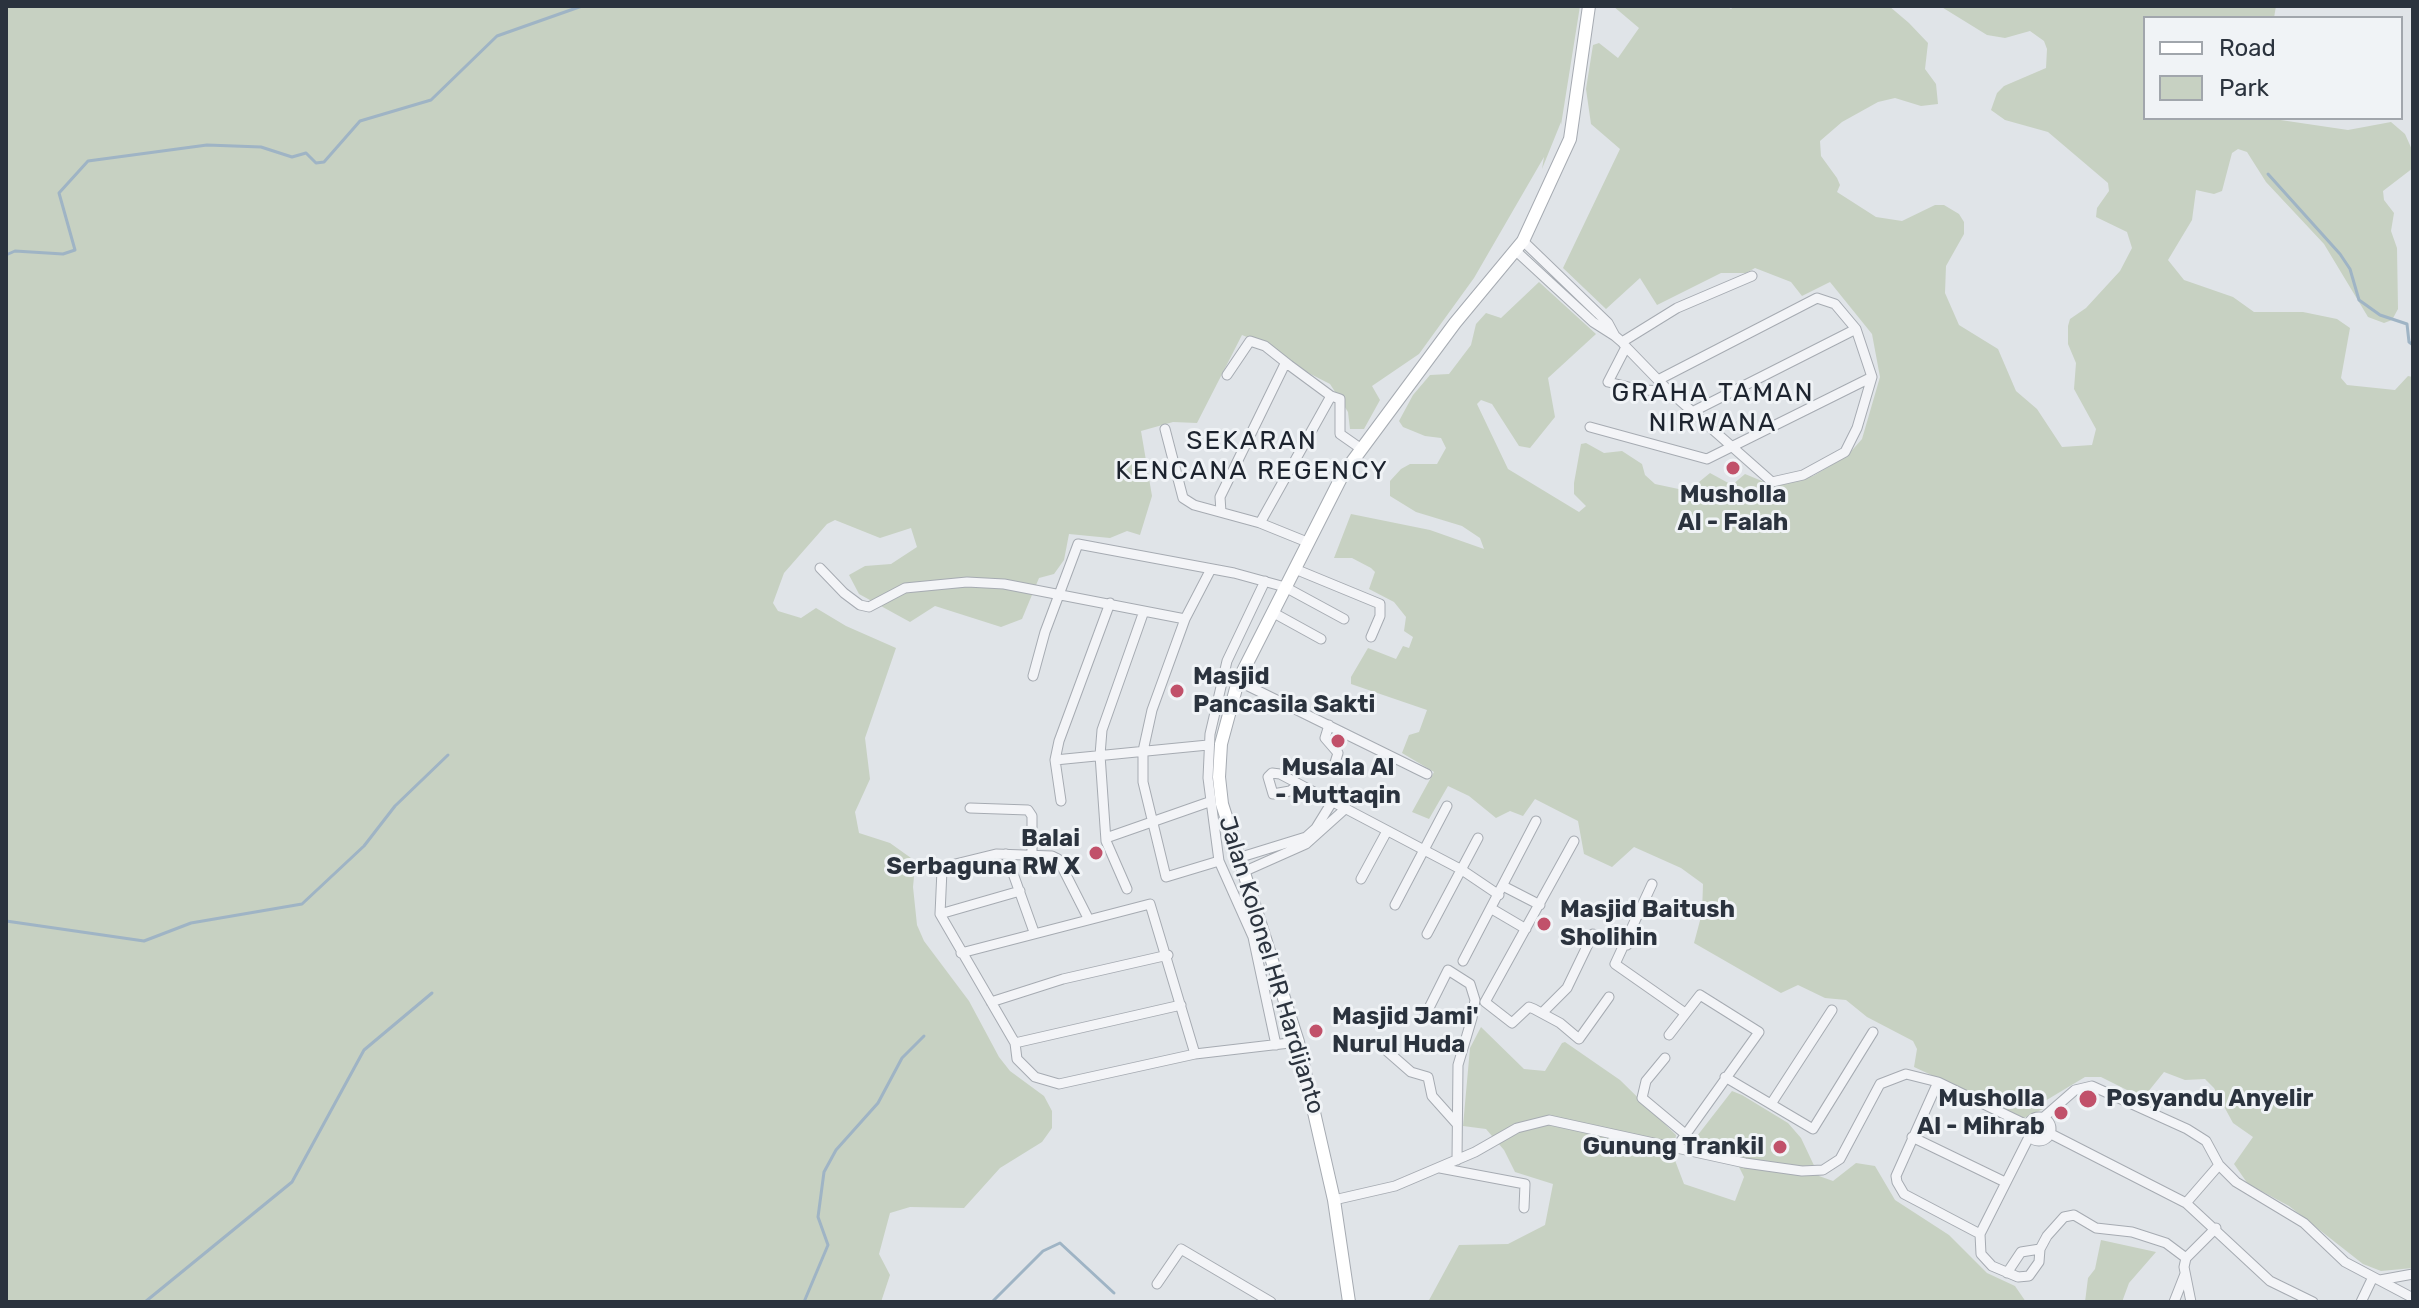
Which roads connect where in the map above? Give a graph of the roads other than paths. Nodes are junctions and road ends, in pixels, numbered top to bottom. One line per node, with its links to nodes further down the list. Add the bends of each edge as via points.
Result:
1 (1589, 6): 2 (main road, Jalan Kolonel HR Hardijanto, via 1570,139)
2 (1519, 246): 4 (street); 5 (street); 18 (main road, Jalan Kolonel HR Hardijanto)
3 (1752, 276): 7 (street, via 1677,308)
4 (1584, 299): 5 (street); 7 (street)
5 (1577, 307): 7 (street)
6 (1856, 329): 10 (street); 11 (street, via 1835,304 1809,300); 14 (street)
7 (1621, 341): 11 (street); 12 (street, via 1608,382)
8 (1289, 365): 9 (street, via 1250,341); 13 (street); 19 (street, via 1267,395 1220,497)
9 (1227, 375)
10 (1872, 377): 17 (street); 17 (street, via 1845,452 1803,475 1772,482)
11 (1658, 380): 12 (street)
12 (1669, 391): 14 (street)
13 (1331, 396): 18 (street, via 1340,399 1340,434); 20 (street)
14 (1692, 412): 17 (street)
15 (1590, 427): 17 (street, via 1704,459)
16 (1165, 429): 19 (street, via 1183,498)
17 (1729, 447)
18 (1360, 448): 21 (main road, Jalan Kolonel HR Hardijanto)
19 (1221, 512): 20 (street)
20 (1260, 523): 21 (street)
21 (1307, 542): 24 (main road, Jalan Kolonel HR Hardijanto)
22 (820, 568): 27 (street, via 844,593 869,607 905,588 967,582)
23 (1211, 569): 25 (street); 27 (street, via 1078,544); 31 (street)
24 (1295, 569): 26 (main road, Jalan Kolonel HR Hardijanto); 33 (street, via 1380,604)
25 (1265, 581): 26 (street); 35 (street)
26 (1285, 587): 30 (main road, Jalan Kolonel HR Hardijanto); 32 (street)
27 (1060, 594): 28 (street); 37 (street)
28 (1110, 603): 29 (street); 43 (street, via 1064,721)
29 (1144, 611): 31 (street); 42 (street, via 1102,730)
30 (1272, 612): 34 (street); 36 (main road, Jalan Kolonel HR Hardijanto)
31 (1185, 619): 41 (street)
32 (1344, 619)
33 (1371, 637)
34 (1321, 639)
35 (1227, 661): 36 (street); 40 (street)
36 (1244, 668): 38 (main road, Jalan Kolonel HR Hardijanto)
37 (1033, 676)
38 (1238, 681): 39 (street); 46 (main road, Jalan Kolonel HR Hardijanto)
39 (1329, 725): 44 (street, via 1325,738 1338,753); 45 (street)
40 (1208, 745): 41 (street); 46 (street)
41 (1143, 751): 42 (street); 54 (street)
42 (1100, 755): 43 (street); 58 (street)
43 (1055, 760): 48 (street)
44 (1333, 769)
45 (1427, 774)
46 (1213, 778): 49 (street); 64 (main road, Jalan Kolonel HR Hardijanto)
47 (1298, 785): 50 (street)
48 (1061, 801)
49 (1209, 802): 54 (street); 65 (street)
50 (1332, 802): 53 (street); 56 (street)
51 (1447, 806): 61 (street)
52 (970, 808): 63 (street, via 1028,810)
53 (1345, 809): 56 (street); 57 (street)
54 (1150, 821): 58 (street); 65 (street, via 1166,877)
55 (1536, 821): 71 (street)
56 (1320, 828): 64 (street); 67 (street, via 1286,856)
57 (1387, 831): 61 (street); 68 (street)
58 (1106, 838): 70 (street)
59 (1478, 838): 66 (street)
60 (1574, 841): 74 (street)
61 (1421, 849): 66 (street); 73 (street)
62 (1006, 854): 63 (street); 72 (street); 76 (street, via 943,867)
63 (1032, 854): 77 (street, via 1058,859)
64 (1238, 858): 67 (main road, Jalan Kolonel HR Hardijanto)
65 (1219, 861): 96 (street, via 1253,937)
66 (1462, 870): 71 (street); 80 (street)
67 (1243, 872): 94 (main road, Jalan Kolonel HR Hardijanto)
68 (1361, 879)
69 (1652, 884): 81 (street)
70 (1127, 889)
71 (1501, 890): 74 (street); 75 (street)
72 (1020, 891): 76 (street); 79 (street)
73 (1395, 905)
74 (1540, 905): 78 (street)
75 (1492, 909): 78 (street); 84 (street)
76 (940, 914): 82 (street)
77 (1088, 918): 79 (street); 83 (street, via 1150,904)
78 (1526, 929): 89 (street, via 1485,1002 1512,1023 1529,1007)
79 (1034, 932): 82 (street)
80 (1427, 934)
81 (1627, 945): 89 (street, via 1593,934 1567,988); 90 (street, via 1615,964)
82 (961, 953): 86 (street)
83 (1168, 955): 86 (street); 87 (street)
84 (1463, 961)
85 (1609, 997): 89 (street, via 1579,1039)
86 (991, 1002): 95 (street)
87 (1181, 1005): 95 (street); 98 (street)
88 (1832, 1010): 102 (street)
89 (1542, 1013)
90 (1685, 1013): 93 (street); 100 (street, via 1700,995 1759,1032)
91 (1423, 1020): 104 (street, via 1448,970 1470,984 1475,1000 1458,1065)
92 (1873, 1032): 102 (street, via 1813,1129)
93 (1669, 1035)
94 (1298, 1042): 96 (street); 115 (main road, Jalan Kolonel HR Hardijanto)
95 (1015, 1043): 98 (street, via 1017,1059 1035,1077 1054,1084)
96 (1276, 1045): 98 (street)
97 (1387, 1051): 104 (street, via 1411,1072 1428,1077 1432,1096)
98 (1195, 1054)
99 (1665, 1058): 106 (street, via 1646,1081 1642,1098)
100 (1725, 1077): 102 (street); 106 (street)
101 (1938, 1082): 105 (street); 108 (street); 110 (street, via 1906,1074 1880,1084 1840,1159 1823,1170 1802,1171)
102 (1771, 1104)
103 (2044, 1117): 105 (street); 107 (street); 112 (street, via 2075,1090 2100,1087 2199,1136)
104 (1457, 1124): 111 (street)
105 (2027, 1125): 109 (street)
106 (1684, 1133): 110 (street)
107 (2051, 1134): 109 (street, via 2036,1141); 116 (street)
108 (1912, 1137): 114 (street); 119 (street, via 1896,1176 1899,1189)
109 (2029, 1137): 114 (street)
110 (1676, 1148): 111 (street, via 1549,1120 1517,1128)
111 (1457, 1160): 113 (street)
112 (2219, 1165): 116 (street); 125 (street, via 2304,1223 2345,1262)
113 (1439, 1168): 115 (street, via 1395,1186); 117 (street, via 1525,1184)
114 (2005, 1182): 119 (street)
115 (1334, 1200): 129 (main road, Jalan Kolonel HR Hardijanto)
116 (2186, 1203): 118 (street)
117 (1524, 1208)
118 (2216, 1228): 121 (street); 132 (street, via 2270,1281)
119 (1980, 1234): 122 (street, via 1984,1259)
120 (2040, 1249): 121 (street, via 2057,1223 2074,1215 2096,1228 2166,1243); 122 (street, via 2021,1252); 122 (street, via 2029,1276)
121 (2186, 1258): 123 (street)
122 (2007, 1273)
123 (2185, 1274): 130 (street); 131 (street)
124 (2413, 1274): 125 (street)
125 (2377, 1278): 127 (street); 133 (street)
126 (1157, 1284): 128 (street, via 1181,1249)
127 (2413, 1298)
128 (1271, 1302)
129 (1349, 1302)
130 (2174, 1302)
131 (2191, 1302)
132 (2313, 1302)
133 (2361, 1302)

